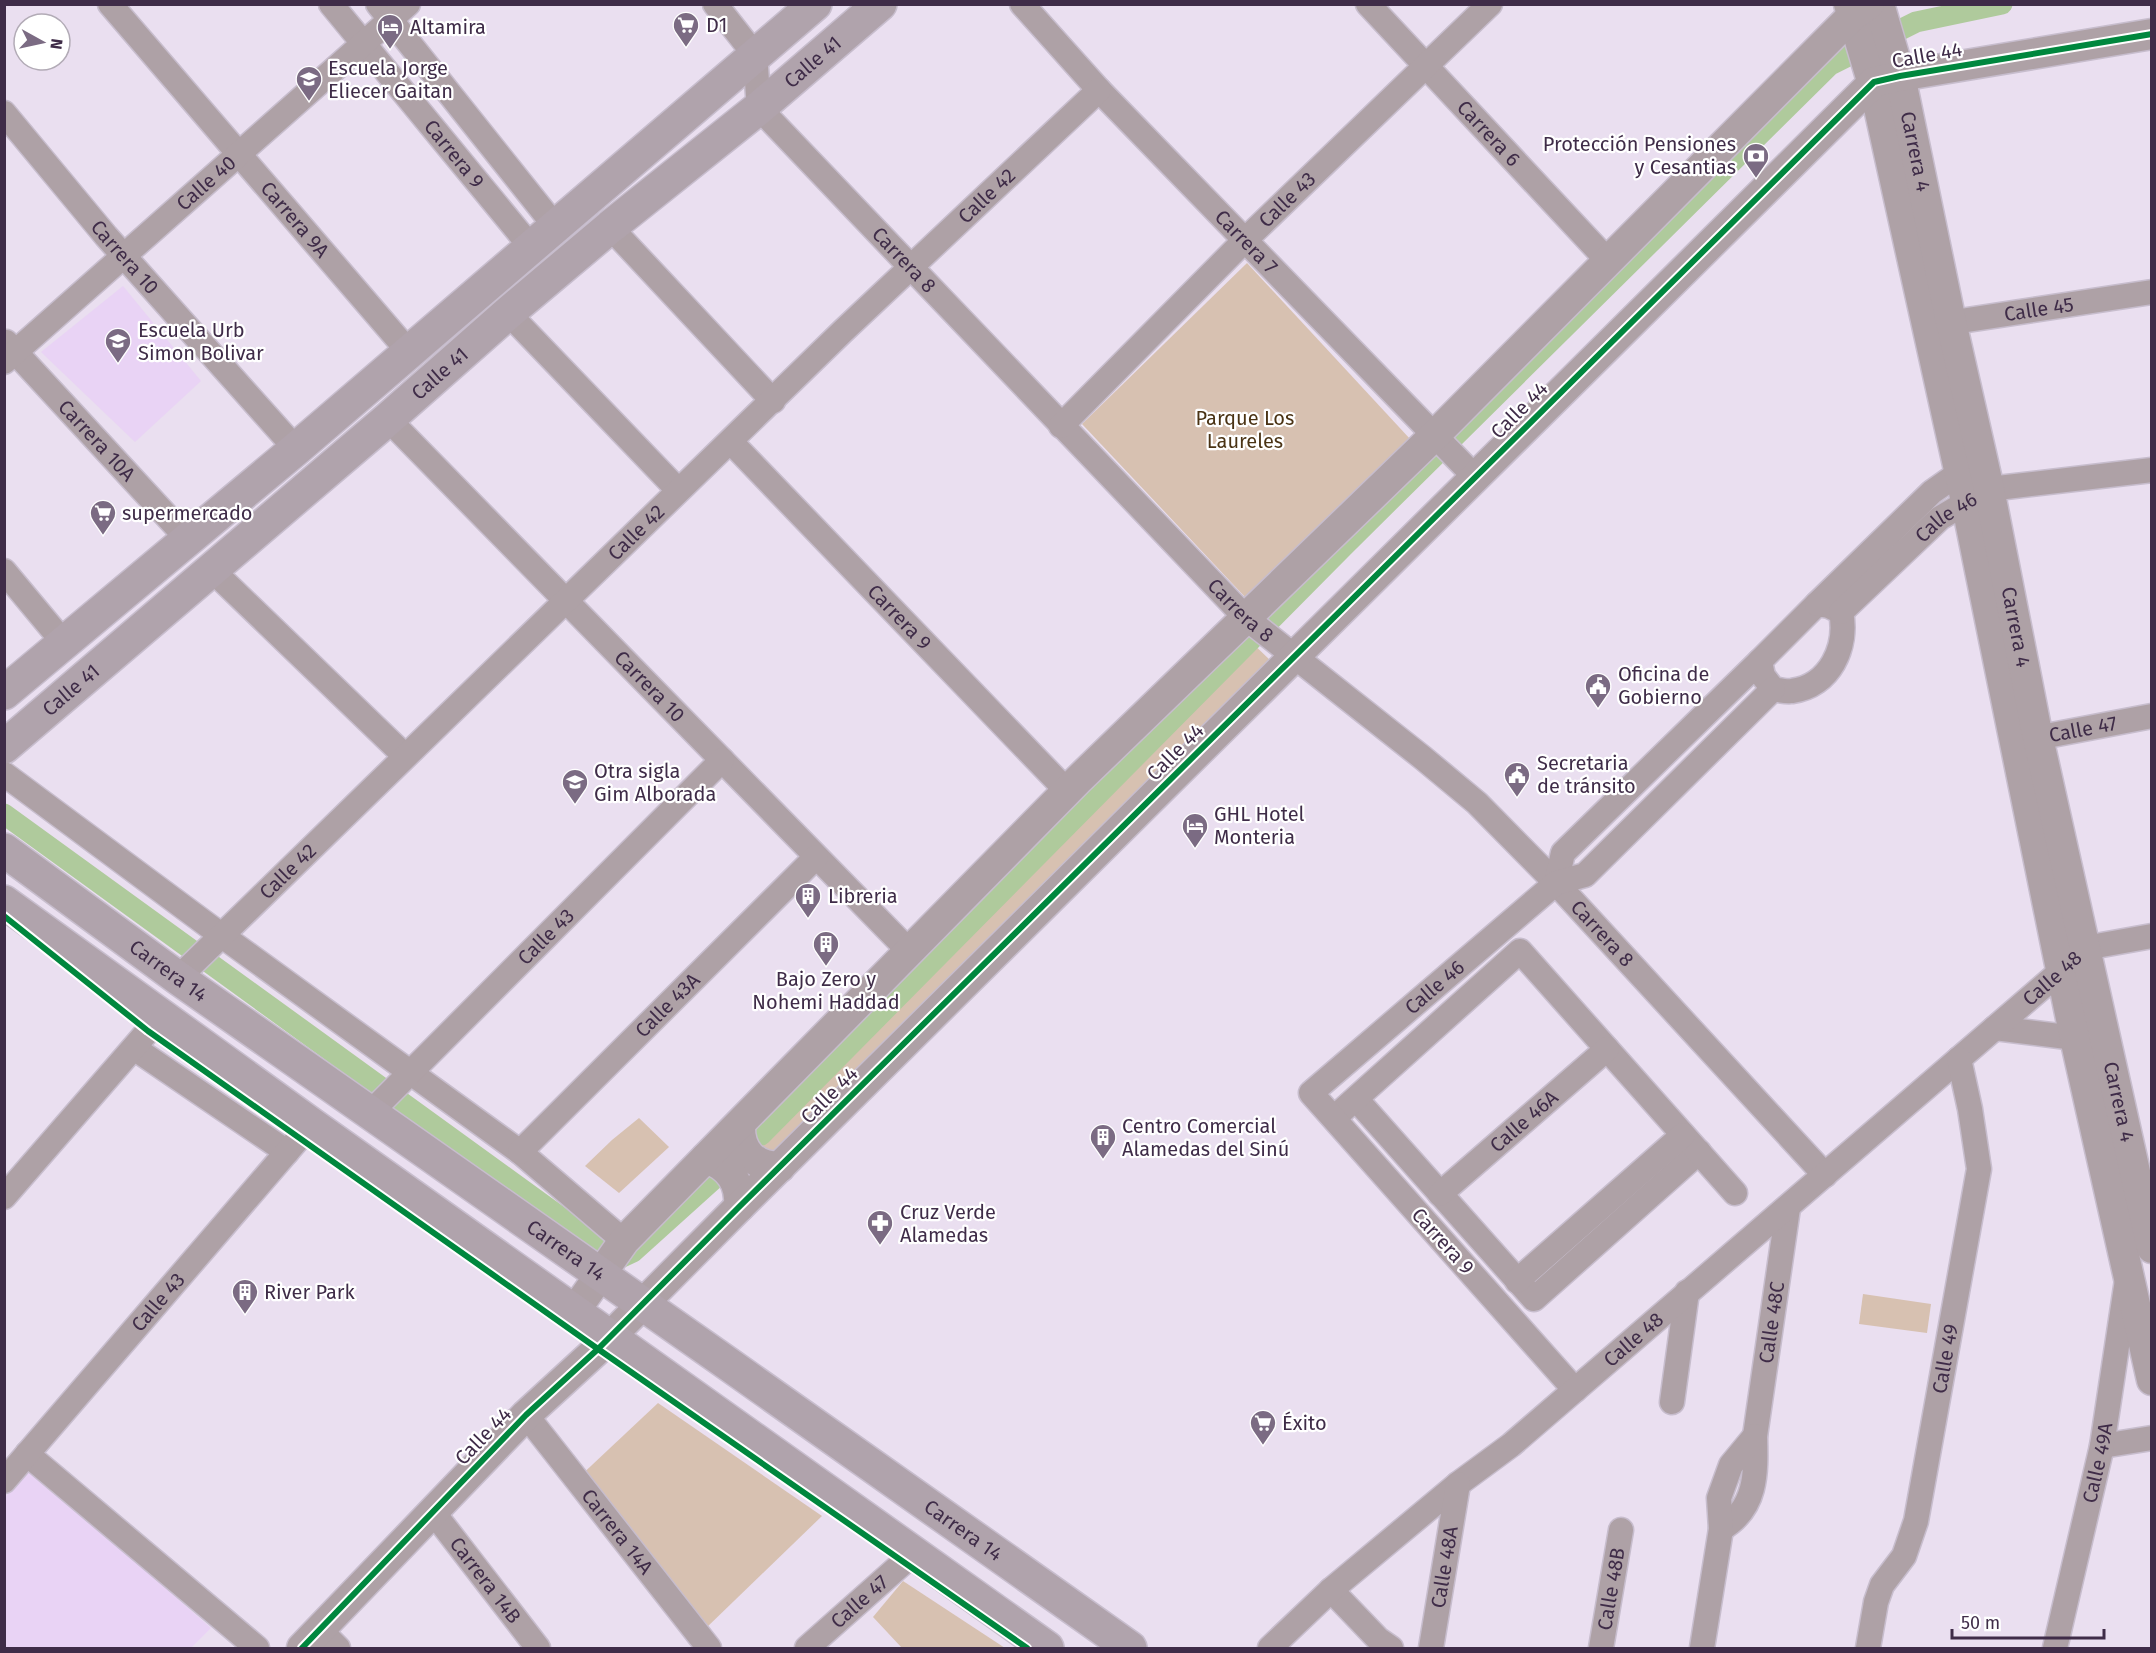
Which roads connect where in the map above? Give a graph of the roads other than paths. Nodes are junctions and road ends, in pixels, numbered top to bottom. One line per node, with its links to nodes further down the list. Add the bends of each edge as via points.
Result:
1 (110, 4): 19 (street, Carrera 9A)
2 (331, 4): 12 (street, Carrera 9)
3 (715, 4): 13 (street)
4 (815, 4): 13 (main road, Calle 41)
5 (880, 4): 17 (main road, Calle 41)
6 (1022, 4): 16 (street, Carrera 7)
7 (1368, 4): 14 (street, Carrera 6)
8 (1490, 4): 14 (street, Calle 43)
9 (392, 10): 12 (street, Calle 40); 20 (street, Carrera 9)
10 (1865, 13): 15 (street, Carrera 4); 25 (street)
11 (2151, 34): 15 (street, Calle 44)
12 (364, 44): 19 (street, Calle 40); 23 (street, Carrera 9)
13 (755, 55): 17 (street); 20 (main road, Calle 41)
14 (1426, 66): 22 (street, Calle 43); 25 (street, Carrera 6)
15 (1884, 71): 29 (street, Carrera 4); 39 (street, Calle 44)
16 (1099, 90): 22 (street, Carrera 7); 26 (street, Calle 42)
17 (759, 108): 21 (main road, Calle 41); 26 (street, Carrera 8)
18 (4, 113): 24 (street, Carrera 10)
19 (239, 154): 24 (street, Calle 40); 31 (street, Carrera 9A)
20 (555, 226): 23 (main road, Calle 41)
21 (610, 227): 28 (main road, Calle 41); 32 (street)
22 (1244, 241): 34 (street, Calle 43); 35 (street, Carrera 7)
23 (531, 247): 31 (main road, Calle 41)
24 (125, 255): 30 (street, Calle 40); 37 (street, Carrera 10)
25 (1609, 262): 35 (street)
26 (910, 267): 32 (street, Calle 42); 34 (street, Carrera 8)
27 (2151, 292): 29 (street, Calle 45)
28 (508, 313): 33 (main road, Calle 41); 41 (street)
29 (1939, 324): 40 (street); 42 (street, Carrera 4)
30 (8, 351): 43 (street, Carrera 10A)
31 (409, 352): 37 (main road, Calle 41)
32 (773, 400): 36 (street, Calle 42)
33 (388, 419): 44 (main road, Calle 41); 46 (street, Carrera 10)
34 (1061, 426): 49 (street, Carrera 8)
35 (1438, 440): 39 (street, Carrera 7); 49 (street)
36 (732, 442): 41 (street, Calle 42); 61 (street, Carrera 9)
37 (296, 448): 43 (main road, Calle 41)
38 (2151, 470): 42 (street, Calle 46)
39 (1469, 472): 51 (street, Calle 44)
40 (1959, 473): 42 (street); 47 (street, Calle 46, via 1932,492)
41 (678, 490): 46 (street, Calle 42)
42 (1977, 495): 48 (street, Calle 46, via 1940,518); 56 (street, Carrera 4)
43 (188, 539): 50 (main road, Calle 41)
44 (212, 570): 57 (main road, Calle 41); 58 (street)
45 (4, 571): 50 (street)
46 (566, 601): 58 (street, Calle 42); 59 (street, Carrera 10)
47 (1817, 604): 48 (street); 52 (street, Calle 46)
48 (1841, 612): 53 (street, via 1843,642 1820,679 1790,692)
49 (1251, 622): 51 (street, Carrera 8); 61 (street)
50 (64, 643): 54 (main road, Calle 41)
51 (1289, 653): 64 (street, Carrera 8, via 1468,795); 89 (street, Calle 44)
52 (1760, 661): 53 (street, via 1763,676); 64 (street, via 1563,853)
53 (1773, 689): 64 (street, Calle 46, via 1585,875)
54 (4, 693)
55 (2151, 716): 56 (street, Calle 47)
56 (2026, 740): 68 (street, Carrera 4); 71 (street)
57 (4, 747)
58 (405, 756): 67 (street, Calle 42)
59 (722, 760): 63 (street, Carrera 10); 78 (street, Calle 43)
60 (4, 774): 67 (street)
61 (1067, 791): 69 (street)
62 (4, 850): 70 (main road, Carrera 14)
63 (816, 856): 69 (street, Carrera 10); 87 (street, Calle 43A)
64 (1556, 883): 79 (street, Calle 46); 90 (street, Carrera 8)
65 (4, 902): 72 (main road, Carrera 14)
66 (2151, 936): 68 (street, Calle 48)
67 (215, 940): 70 (street, Calle 42); 78 (street)
68 (2085, 948): 71 (street, Calle 48); 91 (street, Carrera 4)
69 (910, 952): 84 (street)
70 (185, 971): 81 (main road, Carrera 14)
71 (2061, 971): 73 (street, Calle 48); 74 (street)
72 (162, 1015): 75 (street); 83 (main road, Carrera 14)
73 (1995, 1028): 74 (street, Calle 48); 77 (street, Calle 48)
74 (2075, 1038): 95 (street)
75 (134, 1048): 86 (street); 94 (street)
76 (1607, 1049): 80 (street, via 1520,951); 85 (street); 93 (street, Calle 46A)
77 (1959, 1059): 90 (street, Calle 48); 131 (street, Calle 49, via 1978,1169 1916,1521 1904,1556 1882,1585)
78 (406, 1077): 81 (street, Calle 43); 87 (street)
79 (1311, 1093): 82 (street, Carrera 9)
80 (1356, 1099): 82 (street); 93 (street, Carrera 9)
81 (375, 1108): 99 (main road, Carrera 14)
82 (1334, 1118): 107 (street, Carrera 9)
83 (311, 1124): 86 (street, Calle 43); 104 (main road, Carrera 14)
84 (740, 1125): 88 (street); 89 (street, via 741,1144 753,1160)
85 (1691, 1144): 92 (street); 101 (street); 101 (street, Carrera 9, via 1534,1299)
86 (287, 1152): 112 (street, Calle 43)
87 (520, 1152): 99 (street)
88 (706, 1158): 96 (street, via 732,1176 740,1196); 99 (street)
89 (780, 1167): 96 (street, Calle 44)
90 (1825, 1175): 97 (street, Calle 48)
91 (2145, 1192): 95 (street); 98 (street, Carrera 4)
92 (1735, 1193)
93 (1440, 1194): 101 (street, Carrera 9)
94 (4, 1197)
95 (2110, 1200): 100 (street)
96 (739, 1207): 103 (street, Calle 44)
97 (1788, 1208): 102 (street, Calle 48); 130 (street, Calle 48C, via 1755,1436 1731,1465 1719,1498 1721,1529)
98 (2151, 1248)
99 (613, 1256): 103 (main road, Carrera 14); 104 (street)
100 (2127, 1275): 106 (street); 111 (street, Calle 49A)
101 (1517, 1281)
102 (1687, 1292): 107 (street, Calle 48); 108 (street)
103 (644, 1304): 105 (street, Calle 44); 126 (main road, Carrera 14)
104 (574, 1312): 105 (main road, Carrera 14)
105 (610, 1337): 109 (street, Calle 44); 117 (main road, Carrera 14)
106 (2151, 1380)
107 (1575, 1390): 114 (street, Calle 48)
108 (1672, 1402)
109 (526, 1415): 115 (street, Calle 44); 123 (street, Carrera 14A)
110 (2151, 1438): 111 (street)
111 (2102, 1446): 132 (street, Calle 49A)
112 (27, 1454): 113 (street, Calle 43); 121 (street)
113 (4, 1481)
114 (1458, 1484): 118 (street, Calle 48); 128 (street, Calle 48A)
115 (433, 1512): 119 (street, Calle 44); 122 (street, Carrera 14B)
116 (1621, 1530): 129 (street, Calle 48B)
117 (913, 1554): 124 (street, Calle 47); 125 (main road, Carrera 14)
118 (1331, 1590): 120 (street); 127 (street, Calle 48)
119 (320, 1642)
120 (1380, 1645)
121 (257, 1648)
122 (538, 1648)
123 (709, 1648)
124 (807, 1648)
125 (1047, 1648)
126 (1130, 1648)
127 (1270, 1648)
128 (1431, 1648)
129 (1601, 1648)
130 (1702, 1648)
131 (1868, 1648)
132 (2055, 1648)

